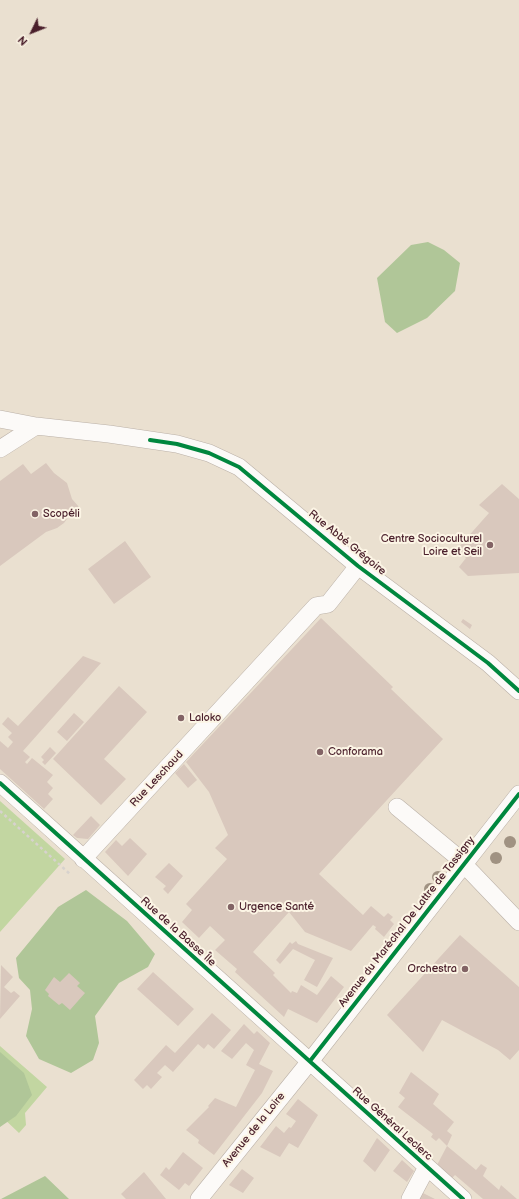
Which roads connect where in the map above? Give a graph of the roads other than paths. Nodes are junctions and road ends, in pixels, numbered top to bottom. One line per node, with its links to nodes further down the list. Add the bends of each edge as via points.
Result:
1 (0, 419): 2 (street, Rue Abbé Grégoire)
2 (36, 426): 3 (street); 4 (street, Rue Abbé Grégoire, via 177,444 209,453 239,467)
3 (0, 449)
4 (358, 566): 5 (street, Rue Abbé Grégoire, via 488,663); 9 (street, Rue Leschaud, via 328,604 316,606)
5 (519, 691)
6 (0, 784): 9 (street, Rue de la Basse Île)
7 (519, 794): 10 (street, Avenue du Maréchal De Lattre de Tassigny)
8 (397, 807): 10 (street)
9 (83, 859): 12 (street, Rue de la Basse Île)
10 (464, 864): 11 (street); 12 (street, Avenue du Maréchal De Lattre de Tassigny)
11 (519, 922)
12 (310, 1061): 13 (street, Rue Général Leclerc); 14 (street, Avenue de la Loire)
13 (427, 1167): 15 (street); 16 (street, Rue Général Leclerc)
14 (199, 1199)
15 (410, 1199)
16 (463, 1199)

